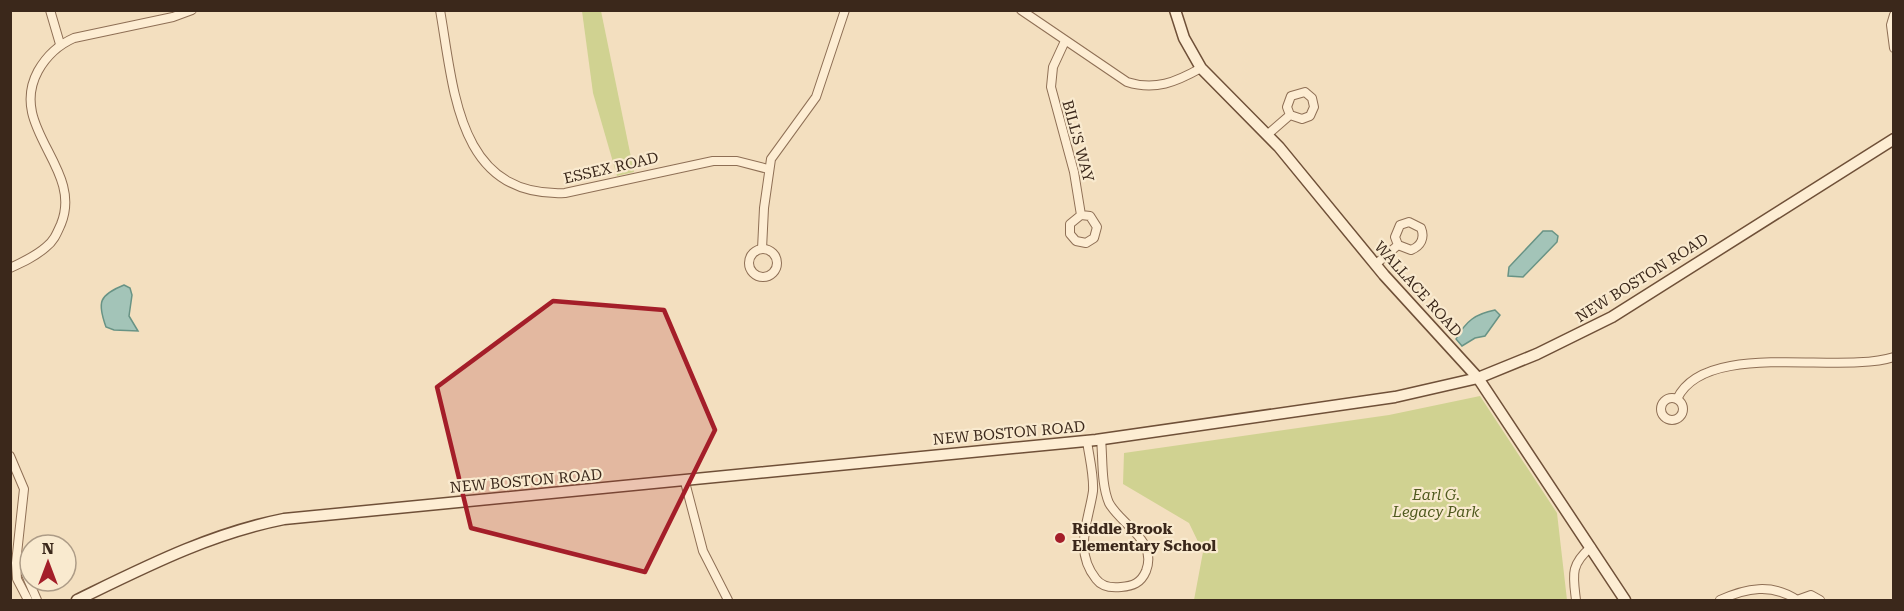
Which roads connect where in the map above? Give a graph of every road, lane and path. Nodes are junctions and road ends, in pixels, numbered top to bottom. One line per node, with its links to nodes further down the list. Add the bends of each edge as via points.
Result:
1 (50, 10): 9 (street)
2 (192, 10): 9 (street)
3 (440, 10): 15 (street, ESSEX ROAD, via 464,131 492,170 518,186 549,194 565,193 713,161 737,161)
4 (845, 10): 15 (street, via 816,98 777,148)
5 (1021, 10): 8 (street)
6 (1175, 10): 11 (street, WALLACE ROAD, via 1184,38)
7 (1893, 15): 10 (street)
8 (1065, 41): 11 (street, via 1117,77 1139,86 1162,86); 16 (street, BILL'S WAY, via 1053,67 1051,87)
9 (60, 44): 20 (street, via 36,75 31,106 34,127 65,188 63,219 45,248)
10 (1893, 48)
11 (1201, 68): 13 (street, WALLACE ROAD)
12 (1290, 115): 13 (street)
13 (1267, 135): 19 (street, WALLACE ROAD)
14 (1893, 139): 22 (street, NEW BOSTON ROAD, via 1612,317)
15 (768, 169): 18 (street)
16 (1081, 215)
17 (1398, 245): 19 (street)
18 (762, 249)
19 (1376, 264): 22 (street, WALLACE ROAD)
20 (10, 268)
21 (1893, 357): 23 (street, via 1864,364 1740,364 1695,380 1682,388)
22 (1478, 378): 24 (street, NEW BOSTON ROAD, via 1395,397); 29 (street, WALLACE ROAD)
23 (1677, 399)
24 (1101, 439): 25 (street, NEW BOSTON ROAD); 25 (street, via 1109,501 1136,532 1148,555 1142,579 1131,586 1101,584 1087,561 1085,522 1093,484)
25 (1087, 441): 27 (street, NEW BOSTON ROAD)
26 (10, 456): 28 (street, via 24,489)
27 (685, 482): 32 (street, NEW BOSTON ROAD, via 352,512 254,525 162,557); 33 (street, via 703,551)
28 (20, 533)
29 (1591, 546): 34 (street, via 1573,570); 35 (street, WALLACE ROAD)
30 (18, 556): 31 (street)
31 (18, 581)
32 (77, 600)
33 (728, 600)
34 (1576, 600)
35 (1625, 600)
36 (1720, 600): 37 (street, via 1759,588 1788,594)
37 (1797, 600): 38 (street, via 1811,595)
38 (1820, 600)

